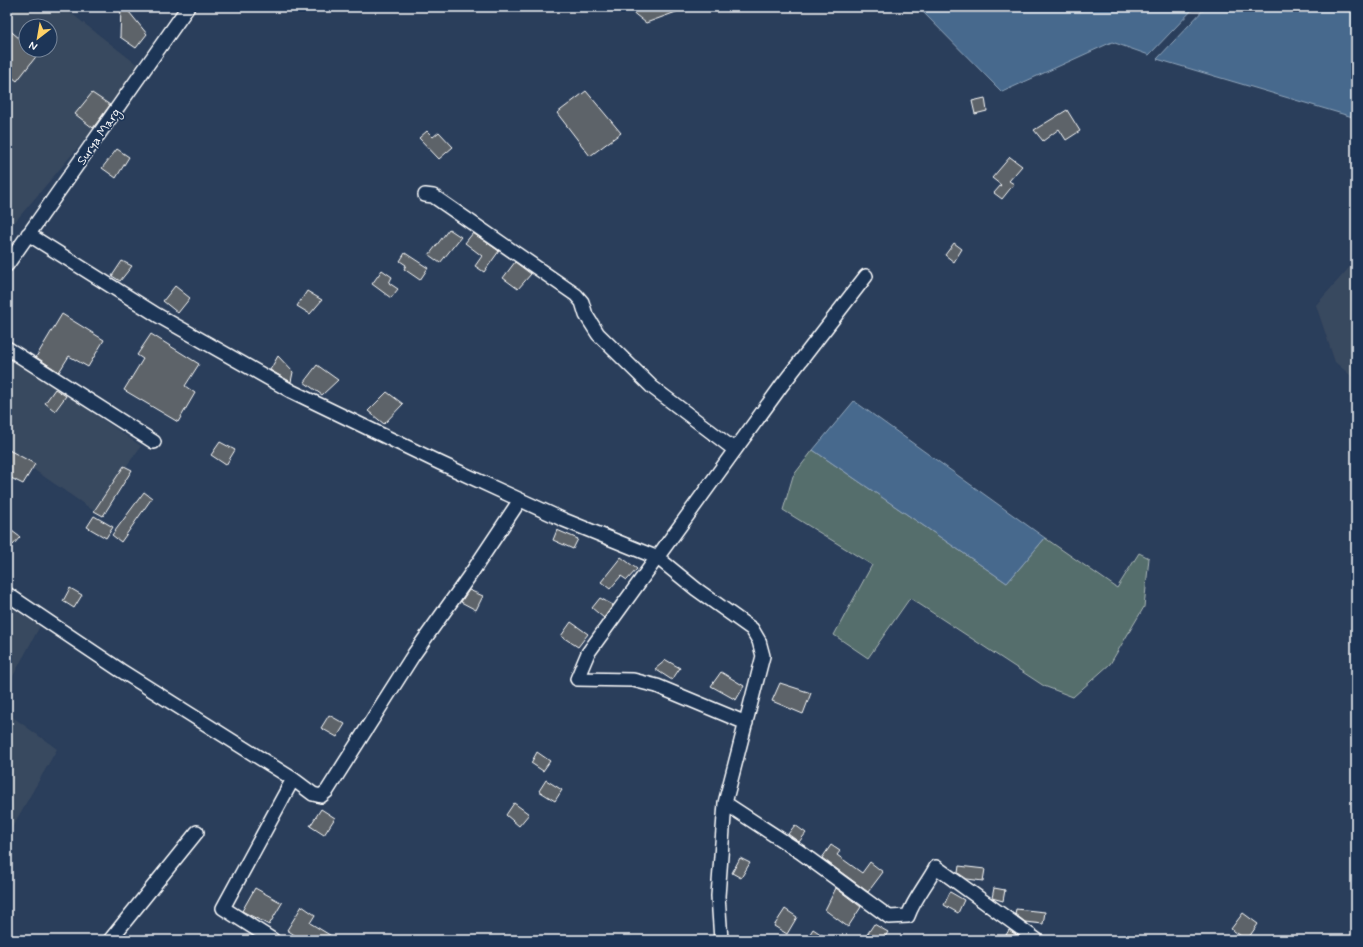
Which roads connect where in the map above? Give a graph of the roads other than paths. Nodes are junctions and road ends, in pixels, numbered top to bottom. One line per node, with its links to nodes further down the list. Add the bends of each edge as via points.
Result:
1 (188, 7): 3 (street, Surya Marg)
2 (425, 195): 8 (street, via 433,196 576,295 598,334 652,387)
3 (28, 234): 4 (street, Surya Marg); 9 (street, via 157,315 291,391)
4 (7, 265)
5 (866, 276): 8 (street)
6 (7, 348): 7 (street)
7 (154, 442)
8 (735, 450): 10 (street)
9 (520, 500): 10 (street); 13 (street, via 414,654 327,791 321,796 313,794)
10 (658, 558): 12 (street, via 752,629 759,641 763,656); 12 (street, via 588,653 577,679 633,680 657,686)
11 (7, 594): 13 (street, via 120,670)
12 (746, 724): 14 (street)
13 (293, 779): 17 (street, via 223,908)
14 (725, 803): 18 (street, via 718,896); 19 (street, via 800,852 890,917 908,916 936,867)
15 (197, 832): 16 (street)
16 (110, 940)
17 (273, 940)
18 (721, 940)
19 (1037, 940)

